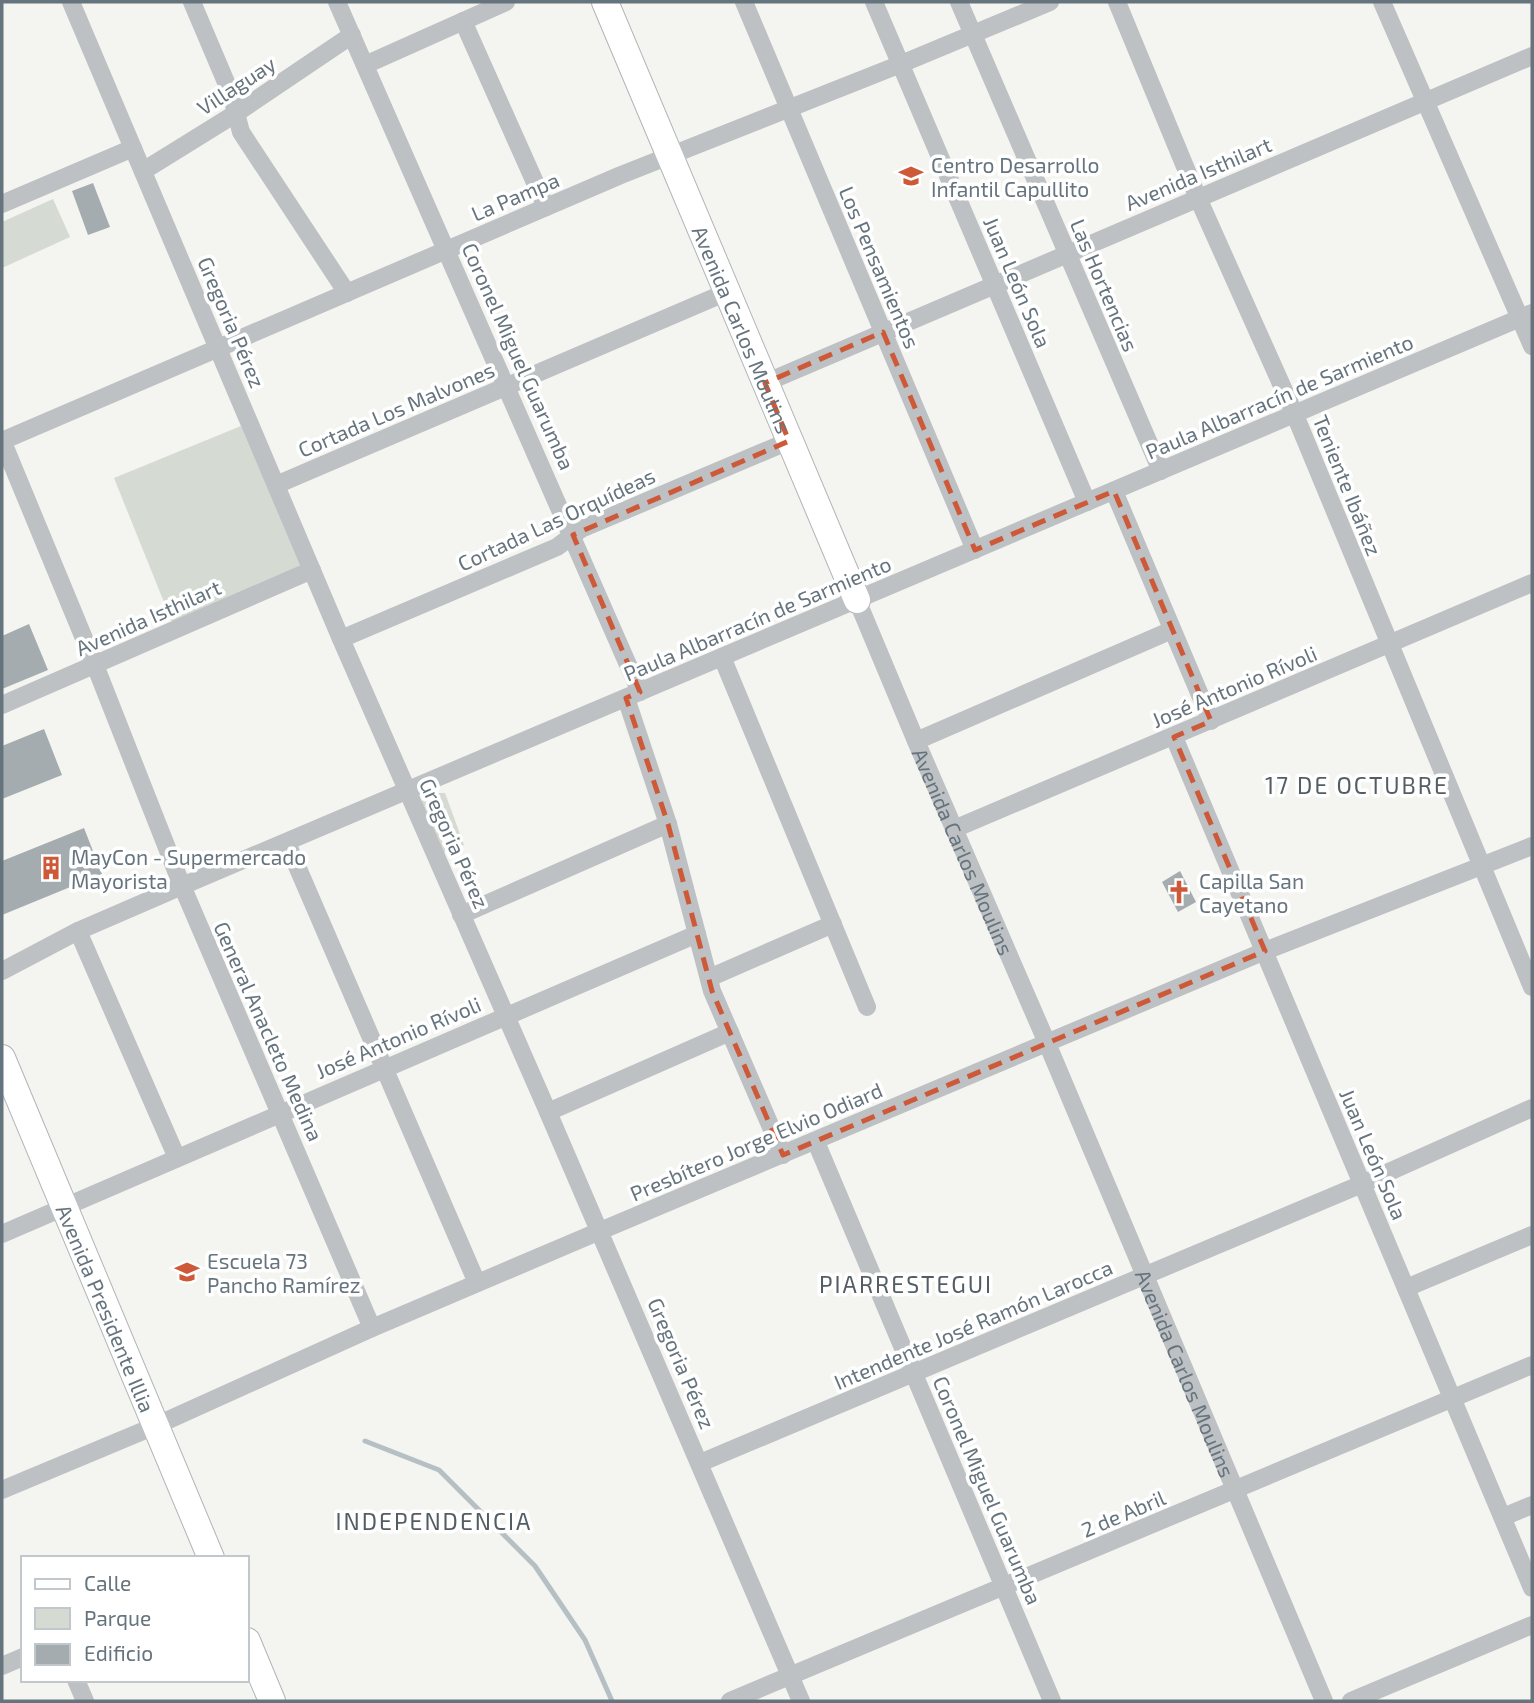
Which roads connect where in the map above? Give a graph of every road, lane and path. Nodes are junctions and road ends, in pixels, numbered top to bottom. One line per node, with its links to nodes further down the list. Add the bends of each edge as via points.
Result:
1 (71, 2): 21 (street, Gregoria Pérez)
2 (192, 2): 20 (street)
3 (337, 2): 13 (street, Coronel Miguel Guarumba)
4 (506, 2): 12 (street)
5 (605, 2): 22 (street, Avenida Carlos Moulins)
6 (744, 2): 19 (street, Los Pensamientos)
7 (874, 2): 17 (street, Juan León Sola)
8 (959, 2): 14 (street, Las Hortencias)
9 (1049, 2): 14 (street, La Pampa)
10 (1117, 2): 24 (street, Teniente Ibáñez)
11 (1382, 2): 18 (street)
12 (463, 20): 16 (street); 26 (street)
13 (352, 35): 16 (street, Coronel Miguel Guarumba); 20 (street, Villaguay)
14 (972, 35): 17 (street, La Pampa); 28 (street, Las Hortencias)
15 (1532, 56): 18 (street, Avenida Isthilart)
16 (365, 65): 27 (street, Coronel Miguel Guarumba)
17 (901, 65): 19 (street, La Pampa); 29 (street, Juan León Sola)
18 (1425, 102): 24 (street, Avenida Isthilart); 32 (street)
19 (789, 108): 22 (street, La Pampa); 33 (street, Los Pensamientos)
20 (235, 114): 23 (street, Villaguay); 31 (street, via 241,132)
21 (133, 148): 23 (street, Gregoria Pérez); 25 (street)
22 (671, 156): 26 (street, La Pampa); 30 (street, Avenida Carlos Moulins)
23 (143, 171): 35 (street, Gregoria Pérez)
24 (1199, 198): 28 (street, Avenida Isthilart); 38 (street, Teniente Ibáñez)
25 (2, 204)
26 (546, 207): 27 (street, La Pampa)
27 (446, 250): 31 (street, La Pampa); 37 (street, Coronel Miguel Guarumba)
28 (1067, 254): 29 (street, Avenida Isthilart); 41 (street, Las Hortencias)
29 (994, 285): 33 (street, Avenida Isthilart); 44 (street, Juan León Sola)
30 (727, 292): 36 (street, Avenida Carlos Moulins); 37 (street, Cortada Los Malvones)
31 (347, 293): 35 (street, La Pampa)
32 (1526, 315): 34 (street); 38 (street, Paula Albarracín de Sarmiento)
33 (883, 332): 36 (street, Avenida Isthilart); 46 (street, Los Pensamientos)
34 (1532, 346)
35 (218, 348): 39 (street, La Pampa); 42 (street, Gregoria Pérez)
36 (765, 383): 40 (street, Avenida Carlos Moulins)
37 (508, 387): 42 (street, Cortada Los Malvones); 45 (street, Coronel Miguel Guarumba)
38 (1295, 415): 41 (street, Paula Albarracín de Sarmiento); 52 (street, Teniente Ibáñez)
39 (2, 441): 54 (street, General Anacleto Medina)
40 (789, 442): 45 (street, Cortada Las Orquídeas); 49 (street, Avenida Carlos Moulins)
41 (1161, 471): 43 (street, Paula Albarracín de Sarmiento)
42 (276, 485): 47 (street, Gregoria Pérez)
43 (1114, 491): 44 (street, Paula Albarracín de Sarmiento); 50 (street)
44 (1087, 502): 46 (street, Paula Albarracín de Sarmiento)
45 (573, 535): 51 (street, Cortada Las Orquídeas, via 557,547); 55 (street, Coronel Miguel Guarumba)
46 (975, 550): 49 (street, Paula Albarracín de Sarmiento)
47 (312, 570): 51 (street, Gregoria Pérez); 54 (street, Avenida Isthilart)
48 (1532, 583): 52 (street, José Antonio Rívoli)
49 (857, 600): 53 (street, Paula Albarracín de Sarmiento); 59 (street, Avenida Carlos Moulins)
50 (1172, 630): 57 (street); 59 (street)
51 (341, 639): 60 (street, Gregoria Pérez)
52 (1389, 645): 57 (street, José Antonio Rívoli); 65 (street, Teniente Ibáñez)
53 (722, 657): 55 (street, Paula Albarracín de Sarmiento); 68 (street)
54 (95, 665): 56 (street, Avenida Isthilart); 66 (street, General Anacleto Medina)
55 (633, 695): 60 (street, Paula Albarracín de Sarmiento); 61 (street, Coronel Miguel Guarumba)
56 (2, 705)
57 (1211, 721): 58 (street, José Antonio Rívoli)
58 (1174, 737): 62 (street, José Antonio Rívoli); 71 (street, Juan León Sola)
59 (916, 741): 62 (street, Avenida Carlos Moulins)
60 (407, 791): 63 (street, Paula Albarracín de Sarmiento); 67 (street, Gregoria Pérez)
61 (668, 824): 67 (street); 70 (street, Coronel Miguel Guarumba)
62 (954, 829): 78 (street, Avenida Carlos Moulins)
63 (287, 842): 66 (street, Paula Albarracín de Sarmiento); 80 (street)
64 (1532, 846): 65 (street, Presbítero Jorge Elvio Odiard)
65 (1483, 866): 71 (street, Presbítero Jorge Elvio Odiard); 74 (street, Teniente Ibáñez)
66 (182, 886): 69 (street, Paula Albarracín de Sarmiento); 83 (street, General Anacleto Medina)
67 (461, 915): 76 (street, Gregoria Pérez)
68 (833, 924): 73 (street); 75 (street)
69 (78, 931): 72 (street, Paula Albarracín de Sarmiento); 86 (street)
70 (697, 934): 73 (street, Coronel Miguel Guarumba); 76 (street, José Antonio Rívoli)
71 (1265, 951): 78 (street, Presbítero Jorge Elvio Odiard); 87 (street, Juan León Sola)
72 (2, 971)
73 (709, 978): 77 (street, Coronel Miguel Guarumba)
74 (1531, 979)
75 (867, 1007)
76 (505, 1016): 80 (street, José Antonio Rívoli); 82 (street, Gregoria Pérez)
77 (730, 1032): 82 (street); 85 (street, Coronel Miguel Guarumba)
78 (1047, 1043): 84 (street, Presbítero Jorge Elvio Odiard); 92 (street, Avenida Carlos Moulins)
79 (2, 1058): 88 (street, Avenida Presidente Illia)
80 (384, 1069): 83 (street, José Antonio Rívoli); 93 (street)
81 (1532, 1108): 87 (street, Intendente José Ramón Larocca)
82 (548, 1112): 89 (street, Gregoria Pérez)
83 (280, 1113): 86 (street, José Antonio Rívoli); 95 (street, General Anacleto Medina)
84 (816, 1142): 85 (street, Presbítero Jorge Elvio Odiard); 97 (street, Coronel Miguel Guarumba)
85 (783, 1155): 89 (street, Presbítero Jorge Elvio Odiard)
86 (177, 1158): 88 (street, José Antonio Rívoli)
87 (1362, 1184): 92 (street, Intendente José Ramón Larocca); 94 (street, Juan León Sola)
88 (65, 1208): 90 (street, José Antonio Rívoli); 99 (street, Avenida Presidente Illia)
89 (600, 1231): 93 (street, Presbítero Jorge Elvio Odiard); 100 (street, Gregoria Pérez)
90 (2, 1234)
91 (1532, 1235): 94 (street)
92 (1144, 1276): 97 (street, Intendente José Ramón Larocca); 102 (street, Avenida Carlos Moulins)
93 (477, 1283): 95 (street, Presbítero Jorge Elvio Odiard)
94 (1406, 1289): 98 (street, Juan León Sola)
95 (372, 1328): 99 (street, Presbítero Jorge Elvio Odiard)
96 (1532, 1365): 98 (street, 2 de Abril)
97 (914, 1373): 100 (street, Intendente José Ramón Larocca); 106 (street, Coronel Miguel Guarumba)
98 (1453, 1398): 102 (street, 2 de Abril); 104 (street, Juan León Sola)
99 (155, 1426): 101 (street, Presbítero Jorge Elvio Odiard); 105 (street, Avenida Presidente Illia)
100 (700, 1463): 112 (street, Gregoria Pérez)
101 (2, 1490)
102 (1235, 1490): 106 (street, 2 de Abril); 119 (street, Avenida Carlos Moulins)
103 (1532, 1505): 104 (street)
104 (1503, 1517): 107 (street, Juan León Sola)
105 (210, 1556)
106 (1005, 1587): 112 (street, 2 de Abril); 118 (street, Coronel Miguel Guarumba)
107 (1532, 1588)
108 (1532, 1625): 120 (street)
109 (248, 1643): 115 (street)
110 (21, 1658): 111 (street)
111 (2, 1666)
112 (790, 1676): 116 (street, 2 de Abril); 117 (street, Gregoria Pérez)
113 (77, 1682): 114 (street)
114 (85, 1701)
115 (272, 1701)
116 (730, 1701)
117 (801, 1701)
118 (1052, 1701)
119 (1324, 1701)
120 (1350, 1701)

